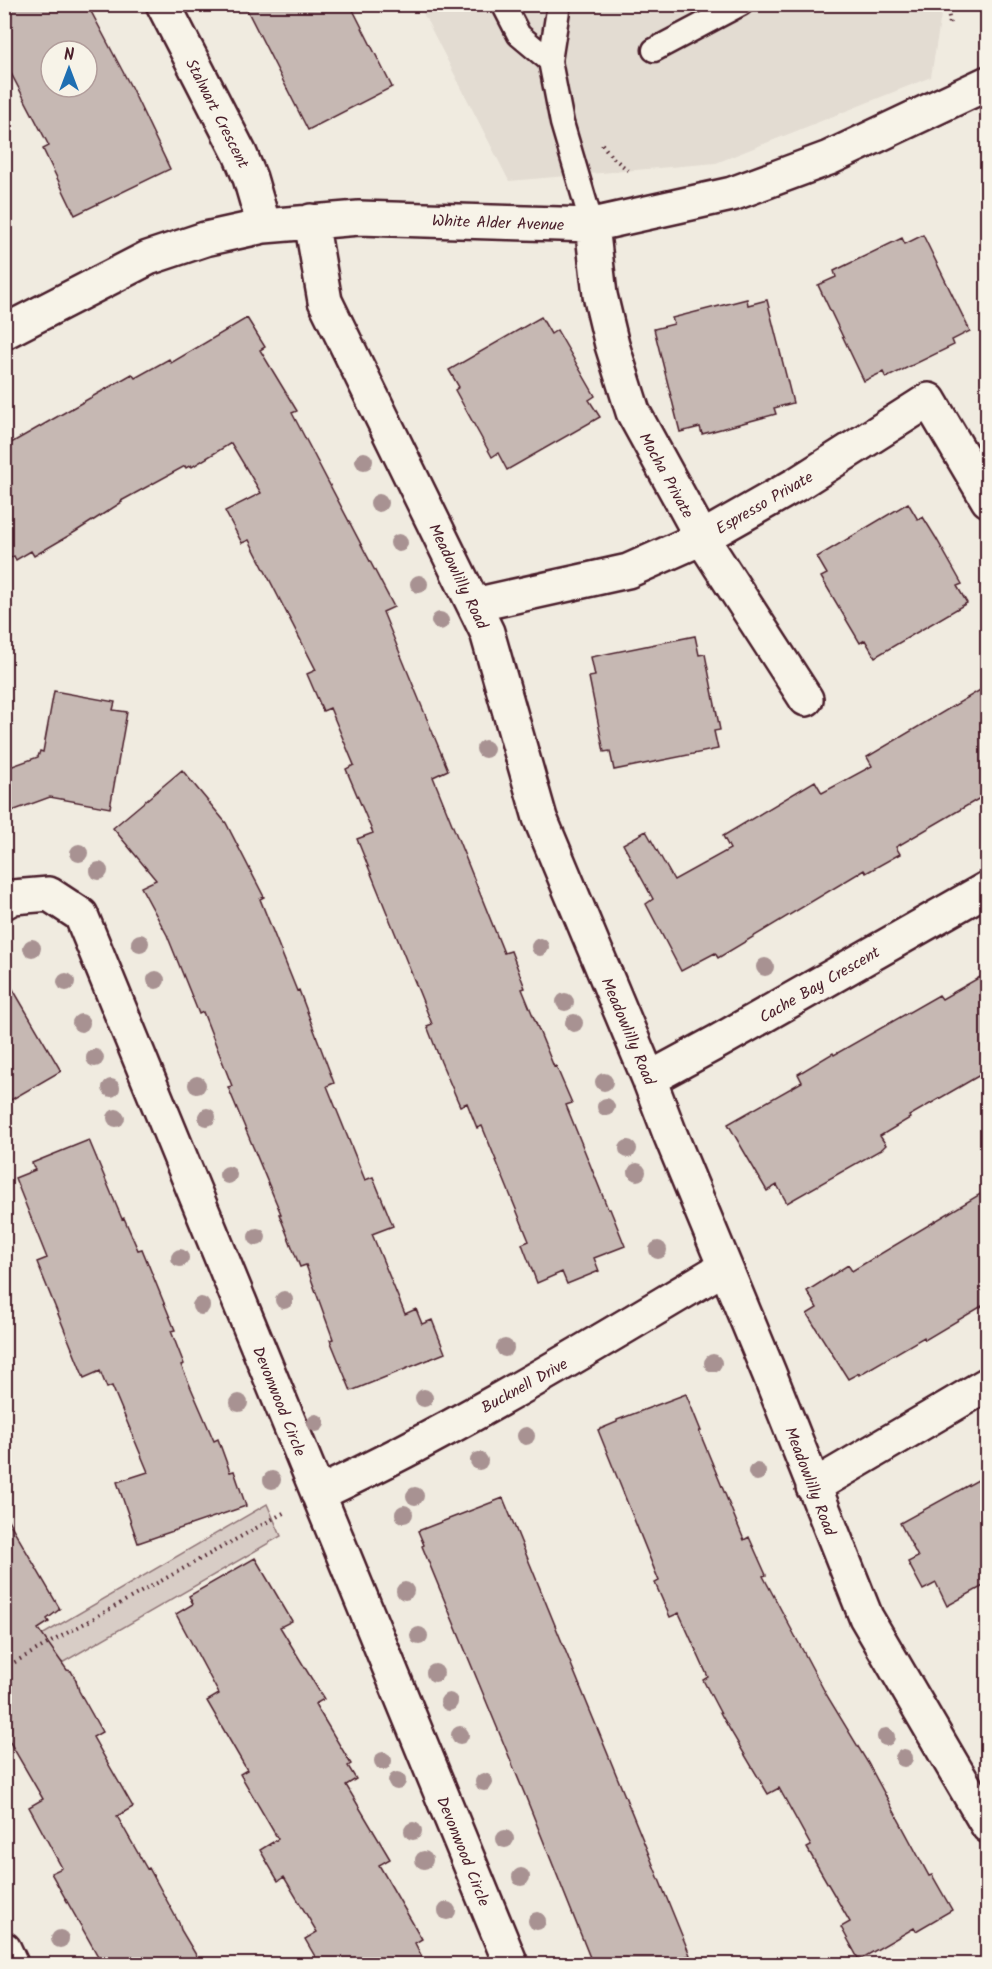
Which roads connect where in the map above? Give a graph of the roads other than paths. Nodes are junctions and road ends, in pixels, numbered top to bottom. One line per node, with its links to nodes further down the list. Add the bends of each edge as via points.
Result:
1 (163, 4): 10 (street, Stalwart Crescent, via 240,154)
2 (503, 4): 6 (lane, via 519,35)
3 (559, 4): 6 (lane)
4 (741, 4): 5 (lane)
5 (654, 50)
6 (550, 62): 9 (lane, via 562,123)
7 (987, 82): 9 (street, White Alder Avenue, via 829,158 732,194)
8 (311, 221): 9 (street, White Alder Avenue, via 359,218); 10 (street, White Alder Avenue); 14 (street, Meadowlilly Road, via 325,302)
9 (592, 225): 13 (street, Mocha Private, via 600,295 633,412)
10 (264, 226): 11 (street, White Alder Avenue, via 205,239 148,258)
11 (4, 332)
12 (987, 500): 13 (street, Espresso Private, via 928,400 797,484)
13 (702, 538): 14 (street, Espresso Private, via 628,571); 15 (street, Mocha Private)
14 (474, 605): 18 (street, Meadowlilly Road, via 487,632 540,818)
15 (806, 699)
16 (987, 888): 18 (street, Cache Bay Crescent)
17 (4, 902): 22 (street, Devonwood Circle, via 13,897 49,894 81,915)
18 (649, 1078): 19 (street, Meadowlilly Road)
19 (725, 1267): 21 (street, Meadowlilly Road); 22 (street, Bucknell Drive, via 542,1376 374,1468)
20 (987, 1384): 21 (street)
21 (813, 1487): 23 (street, Meadowlilly Road, via 866,1617)
22 (318, 1494): 26 (street, Devonwood Circle)
23 (987, 1826)
24 (4, 1949): 25 (street)
25 (10, 1965)
26 (511, 1965)

